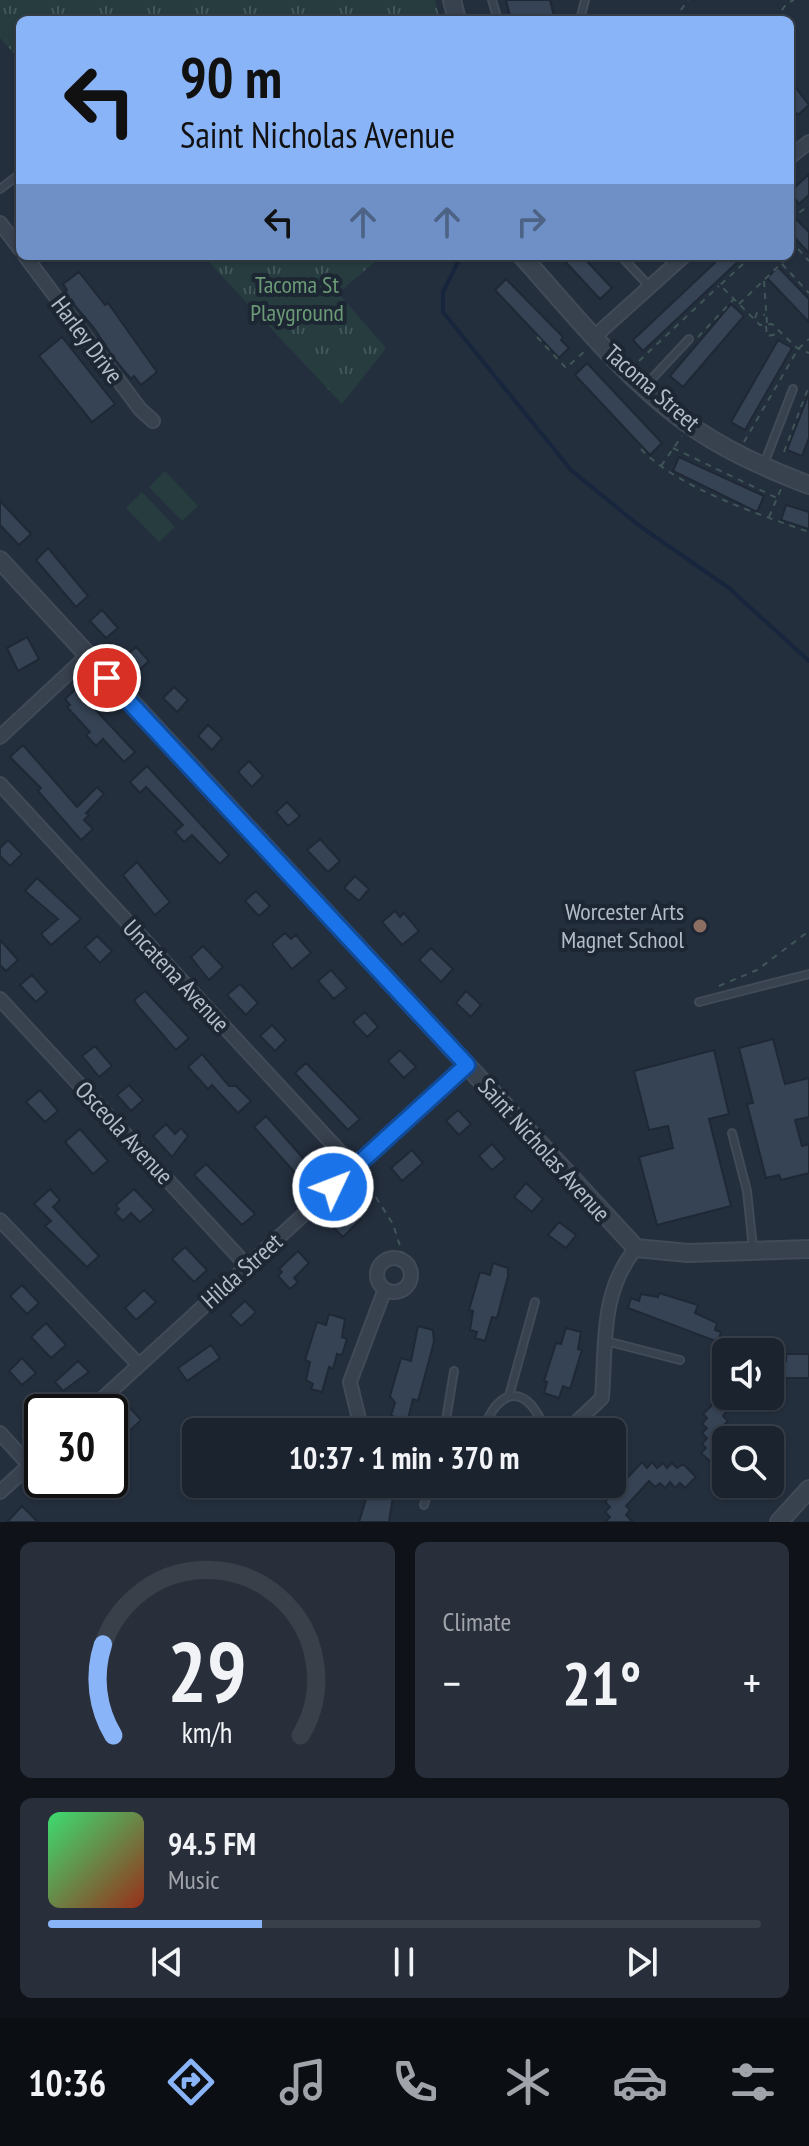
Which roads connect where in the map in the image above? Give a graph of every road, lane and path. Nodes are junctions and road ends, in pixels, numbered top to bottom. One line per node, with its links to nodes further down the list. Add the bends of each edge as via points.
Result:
1 (794, 0): 2 (path)
2 (778, 16)
3 (809, 205): 5 (path)
4 (794, 206): 5 (path)
5 (799, 212): 6 (path)
6 (794, 216)
7 (0, 223): 8 (street)
8 (16, 244)
9 (794, 245): 10 (path)
10 (797, 248): 11 (path); 18 (path)
11 (794, 251)
12 (28, 260): 40 (street, Harley Drive)
13 (525, 260): 33 (street, Tacoma Street)
14 (625, 260): 22 (lane)
15 (680, 260): 22 (street)
16 (748, 260): 21 (path)
17 (785, 260): 19 (path)
18 (809, 261)
19 (782, 263): 20 (path); 23 (path)
20 (764, 280): 25 (path); 26 (path)
21 (720, 285): 24 (path); 36 (path)
22 (650, 287): 33 (street)
23 (809, 293)
24 (734, 299): 25 (path); 31 (path, via 702,336)
25 (739, 304): 27 (path)
26 (767, 315): 27 (path, via 757,313); 28 (path)
27 (755, 320): 28 (path)
28 (766, 325): 29 (path); 29 (path, via 767,336)
29 (780, 334): 34 (path)
30 (537, 337): 33 (path, via 566,368)
31 (689, 339): 38 (lane)
32 (809, 339): 34 (path)
33 (592, 342): 38 (street, Tacoma Street)
34 (798, 349): 35 (path); 42 (path)
35 (809, 353)
36 (637, 363)
37 (809, 386): 45 (path)
38 (643, 388): 47 (street, Tacoma Street, via 685,422)
39 (793, 389): 47 (lane)
40 (153, 421)
41 (682, 435): 43 (path)
42 (744, 443)
43 (673, 448): 46 (path); 50 (path)
44 (641, 449): 46 (path)
45 (784, 452)
46 (661, 466): 51 (path)
47 (763, 467): 48 (street, Tacoma Street)
48 (809, 485)
49 (781, 488): 50 (path)
50 (777, 498): 51 (path)
51 (768, 518): 52 (path)
52 (809, 532)
53 (0, 560): 54 (street, Saint Nicholas Avenue)
54 (87, 656): 55 (street); 62 (street, Saint Nicholas Avenue)
55 (0, 737)
56 (0, 784): 64 (street, Uncatena Avenue)
57 (809, 931): 59 (path, via 757,970 719,985)
58 (809, 974): 59 (lane)
59 (718, 997): 61 (lane)
60 (0, 999): 70 (street, Osceola Avenue)
61 (699, 1002)
62 (467, 1065): 64 (street, Hilda Street); 66 (street, Saint Nicholas Avenue)
63 (732, 1133): 68 (lane, via 747,1191)
64 (354, 1167): 69 (path, via 393,1224); 70 (street, Hilda Street)
65 (0, 1220): 75 (street)
66 (636, 1248): 68 (street); 73 (street, via 610,1292)
67 (809, 1249): 68 (street)
68 (753, 1251)
69 (405, 1262): 71 (street, via 410,1282 400,1291); 71 (street, via 392,1258 382,1263 377,1274)
70 (248, 1267): 75 (street, Hilda Street)
71 (385, 1289): 79 (street, via 350,1382)
72 (535, 1302): 78 (lane)
73 (606, 1341): 74 (lane); 83 (street, via 602,1398)
74 (680, 1360)
75 (139, 1365): 77 (street, Hilda Street)
76 (454, 1371): 80 (lane)
77 (108, 1394)
78 (509, 1396): 81 (lane); 82 (lane, via 532,1404)
79 (359, 1418)
80 (446, 1418)
81 (488, 1418)
82 (539, 1418)
83 (581, 1418)
84 (0, 1433): 85 (street)
85 (24, 1459)
86 (24, 1470): 88 (street)
87 (809, 1489): 91 (street)
88 (0, 1492)
89 (426, 1498): 90 (lane)
90 (424, 1505)
91 (779, 1522)

